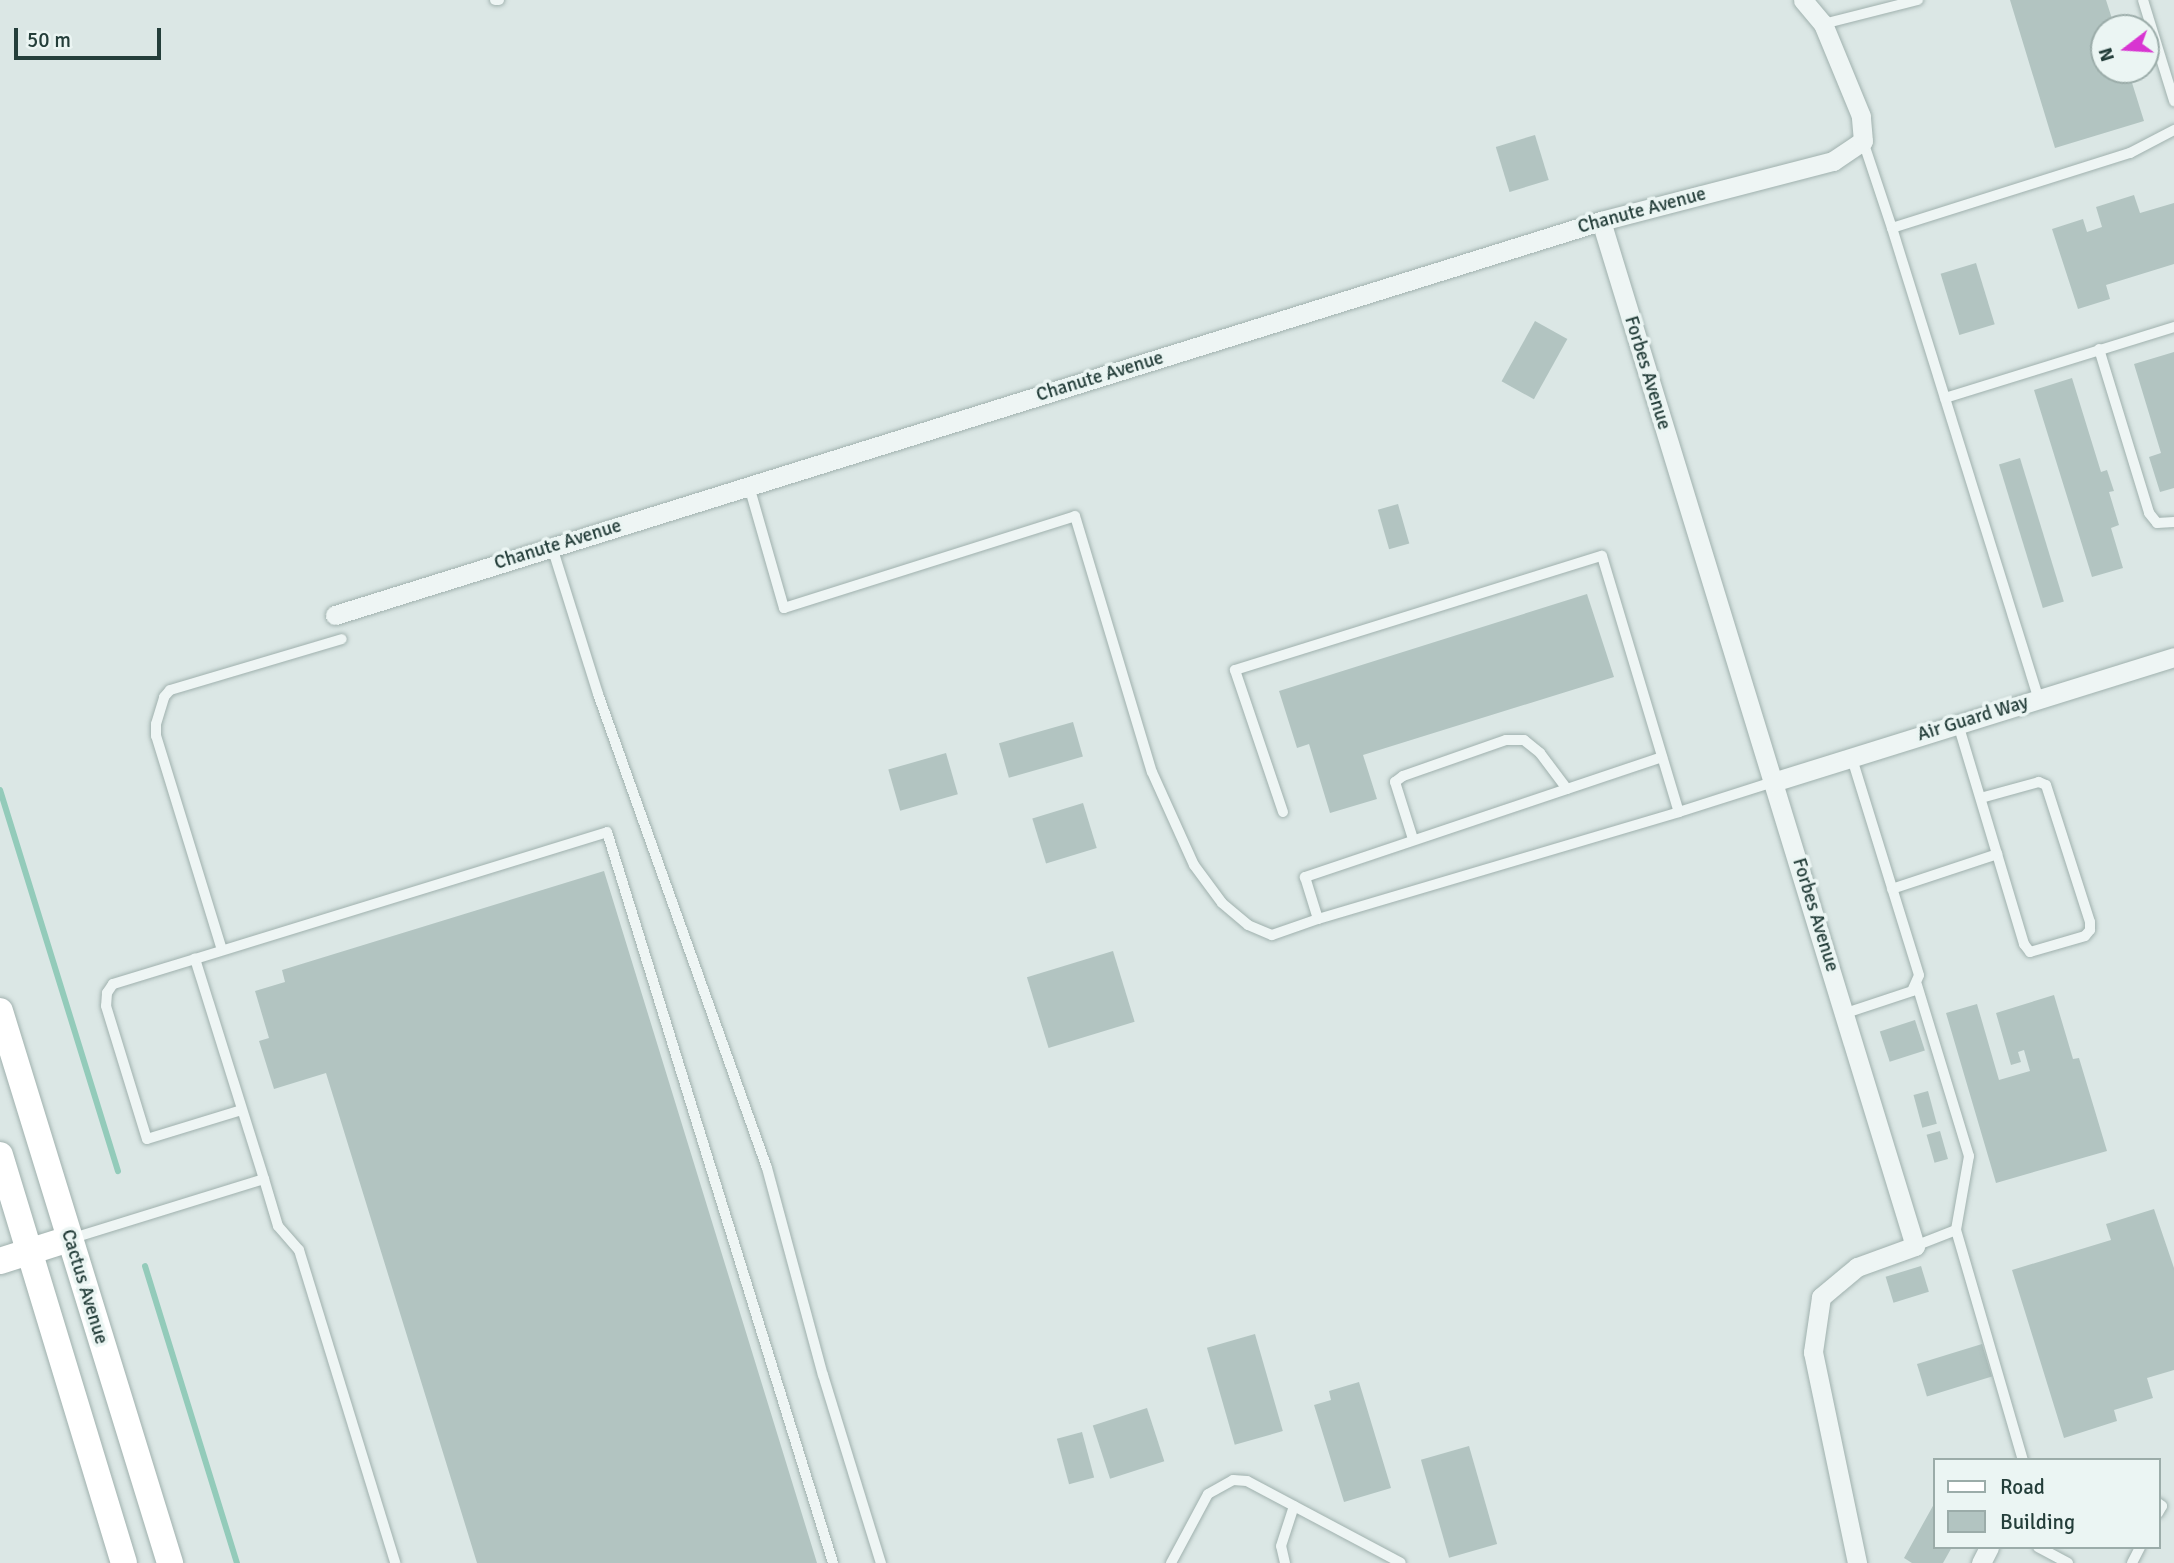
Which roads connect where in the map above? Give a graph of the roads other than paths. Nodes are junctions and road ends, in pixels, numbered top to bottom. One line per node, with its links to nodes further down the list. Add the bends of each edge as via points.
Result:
1 (1803, 0): 4 (street)
2 (1918, 0): 4 (lane)
3 (2143, 0): 5 (lane)
4 (1822, 24): 7 (street, via 1861,116)
5 (2174, 101)
6 (2174, 130): 9 (lane, via 2130,153)
7 (1863, 141): 8 (street, Chanute Avenue, via 1833,161); 9 (lane)
8 (1601, 221): 13 (street, Chanute Avenue); 23 (street, Forbes Avenue)
9 (1892, 228): 12 (lane)
10 (2174, 327): 11 (lane)
11 (2099, 349): 12 (lane); 14 (lane, via 2149,513 2157,523)
12 (1945, 398): 19 (lane)
13 (748, 486): 15 (street, Chanute Avenue); 31 (lane, via 784,608 1075,516 1152,772 1194,865 1223,903 1248,925 1272,935)
14 (2174, 522)
15 (552, 547): 16 (street, Chanute Avenue); 52 (lane, via 598,694 766,1168)
16 (335, 615)
17 (342, 639): 32 (lane, via 170,690 164,697 156,736)
18 (2174, 657): 19 (street, Air Guard Way)
19 (2039, 699): 20 (street, Air Guard Way)
20 (1958, 724): 21 (street, Air Guard Way); 25 (lane)
21 (1851, 756): 23 (street, Air Guard Way); 30 (lane)
22 (1662, 757): 24 (lane); 26 (lane, via 1602,556 1236,670); 27 (lane)
23 (1773, 782): 27 (lane); 36 (street, Forbes Avenue)
24 (1567, 789): 28 (lane); 28 (lane, via 1540,752 1524,740 1506,740 1395,782)
25 (1981, 798): 29 (lane); 29 (lane, via 2039,782 2046,785 2090,930 2085,936 2030,952)
26 (1283, 812)
27 (1679, 812): 31 (lane)
28 (1413, 839): 31 (lane, via 1305,877)
29 (1997, 854): 30 (lane)
30 (1892, 889): 34 (lane, via 1919,975)
31 (1318, 919)
32 (222, 950): 33 (lane); 51 (lane, via 607,832)
33 (195, 958): 37 (lane); 37 (lane, via 113,984 107,993 106,1006 147,1139)
34 (1917, 985): 36 (lane, via 1912,991); 40 (lane, via 1969,1156)
35 (0, 1011): 41 (main road, Cactus Avenue)
36 (1846, 1013): 42 (street, Forbes Avenue)
37 (242, 1110): 39 (lane)
38 (0, 1155): 43 (main road)
39 (264, 1178): 41 (lane); 50 (lane, via 278,1226 299,1250)
40 (1956, 1230): 42 (lane); 45 (lane)
41 (69, 1239): 43 (main road); 49 (main road, Cactus Avenue)
42 (1915, 1246): 56 (street, via 1857,1267 1821,1297 1813,1352)
43 (29, 1252): 44 (main road); 48 (main road)
44 (0, 1261)
45 (2022, 1458)
46 (1294, 1506): 53 (lane, via 1247,1481 1233,1480 1208,1494); 54 (lane, via 1281,1546); 55 (lane)
47 (2042, 1549): 57 (lane)
48 (124, 1563)
49 (170, 1563)
50 (395, 1563)
51 (833, 1563)
52 (881, 1563)
53 (1171, 1563)
54 (1285, 1563)
55 (1401, 1563)
56 (1857, 1563)
57 (2068, 1563)

